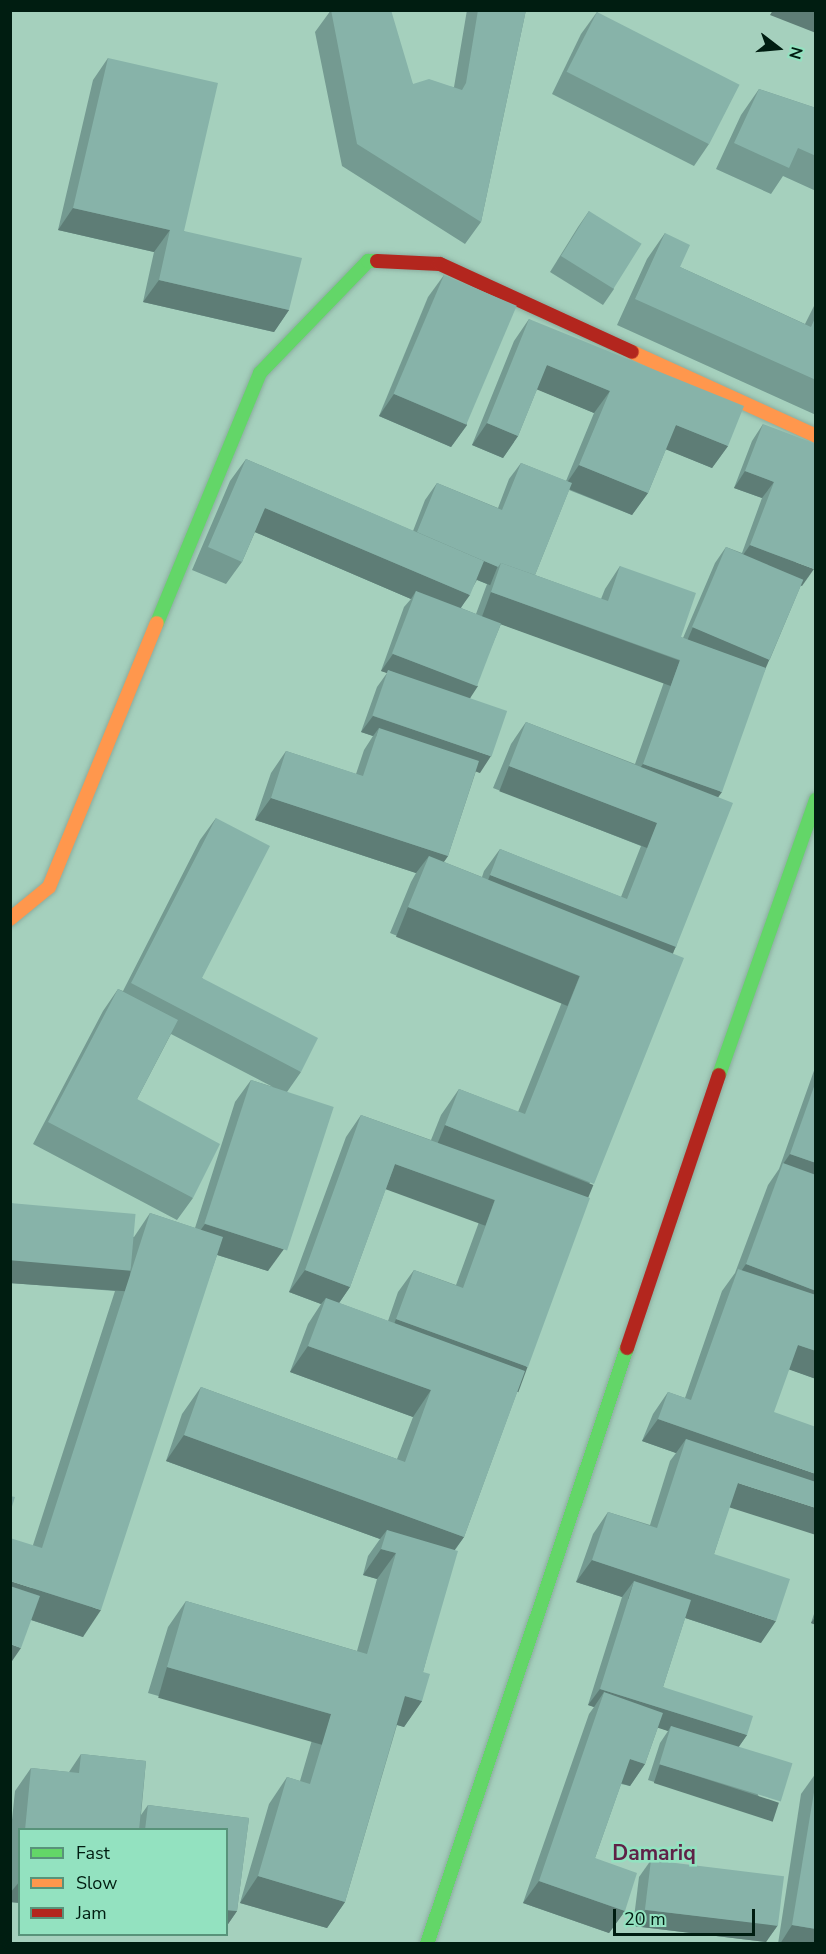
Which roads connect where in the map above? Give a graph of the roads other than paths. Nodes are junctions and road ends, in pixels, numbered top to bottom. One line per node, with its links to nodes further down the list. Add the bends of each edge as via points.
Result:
1 (816, 436): 3 (street, via 441,264 368,261 260,373 50,888)
2 (816, 800): 4 (street, via 685,1173)
3 (10, 920)
4 (427, 1944)

